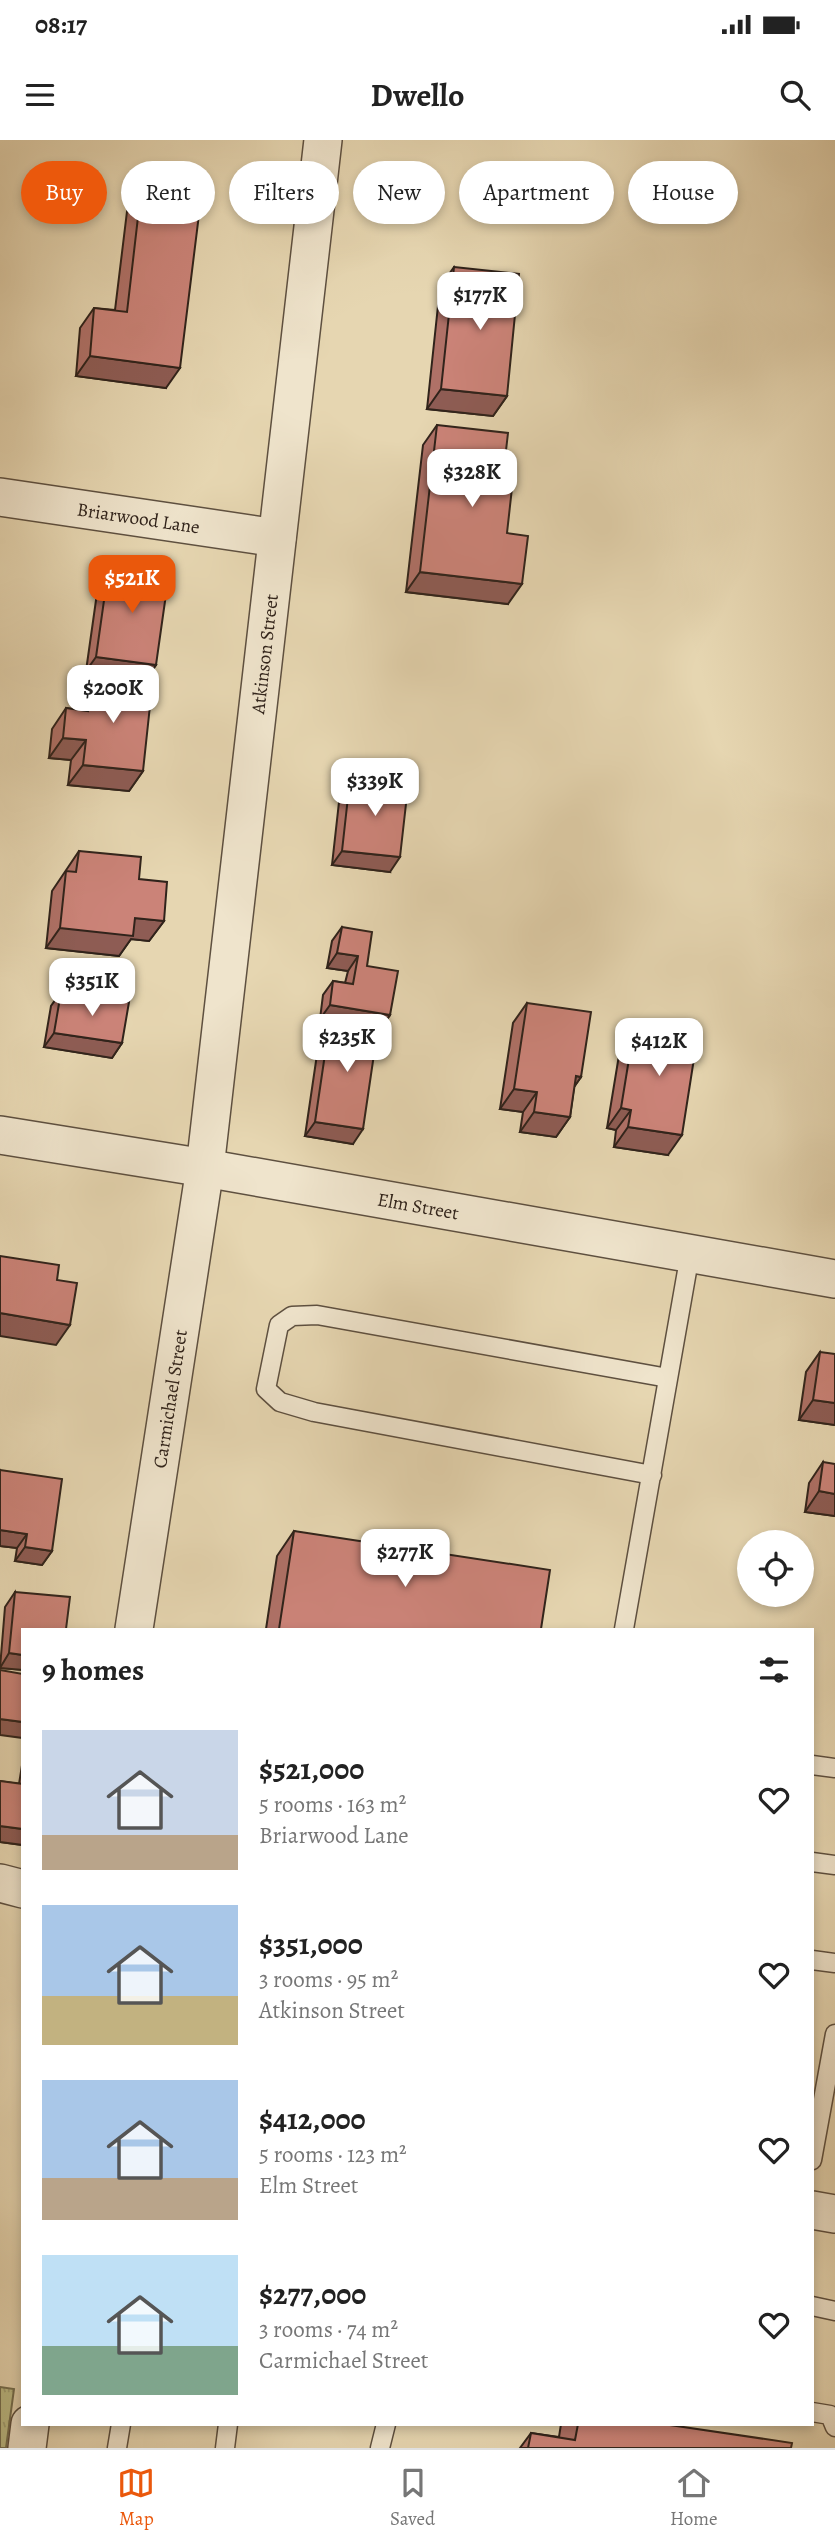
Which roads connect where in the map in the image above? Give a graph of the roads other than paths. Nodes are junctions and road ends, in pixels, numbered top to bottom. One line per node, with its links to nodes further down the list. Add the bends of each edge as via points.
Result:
1 (323, 140): 3 (street, Atkinson Street)
2 (0, 497): 3 (street, Briarwood Lane)
3 (277, 538): 5 (street, Atkinson Street)
4 (0, 1135): 5 (street, Elm Street)
5 (205, 1168): 6 (street, Elm Street); 10 (street, Carmichael Street)
6 (690, 1254): 7 (street, Elm Street); 8 (lane)
7 (835, 1279)
8 (668, 1378): 9 (lane); 9 (lane, via 317,1315 292,1316 279,1325 266,1389 280,1402 314,1412)
9 (652, 1475): 11 (lane)
10 (134, 1628)
11 (624, 1628)
12 (814, 1765): 13 (lane)
13 (835, 1768)
14 (814, 1861): 15 (lane)
15 (835, 1865)
16 (0, 1883): 17 (street)
17 (21, 1888)
18 (814, 1960): 19 (lane)
19 (835, 1963)
20 (834, 2044): 21 (lane)
21 (817, 2108): 22 (lane)
22 (814, 2139)
23 (814, 2210): 24 (street)
24 (835, 2214)
25 (814, 2306): 26 (lane)
26 (835, 2311)
27 (814, 2412): 32 (lane, via 830,2415)
28 (30, 2426): 33 (street)
29 (121, 2426): 34 (lane)
30 (228, 2426): 35 (lane)
31 (386, 2426): 36 (lane)
32 (835, 2427)
33 (27, 2448)
34 (117, 2448)
35 (225, 2448)
36 (380, 2448)

